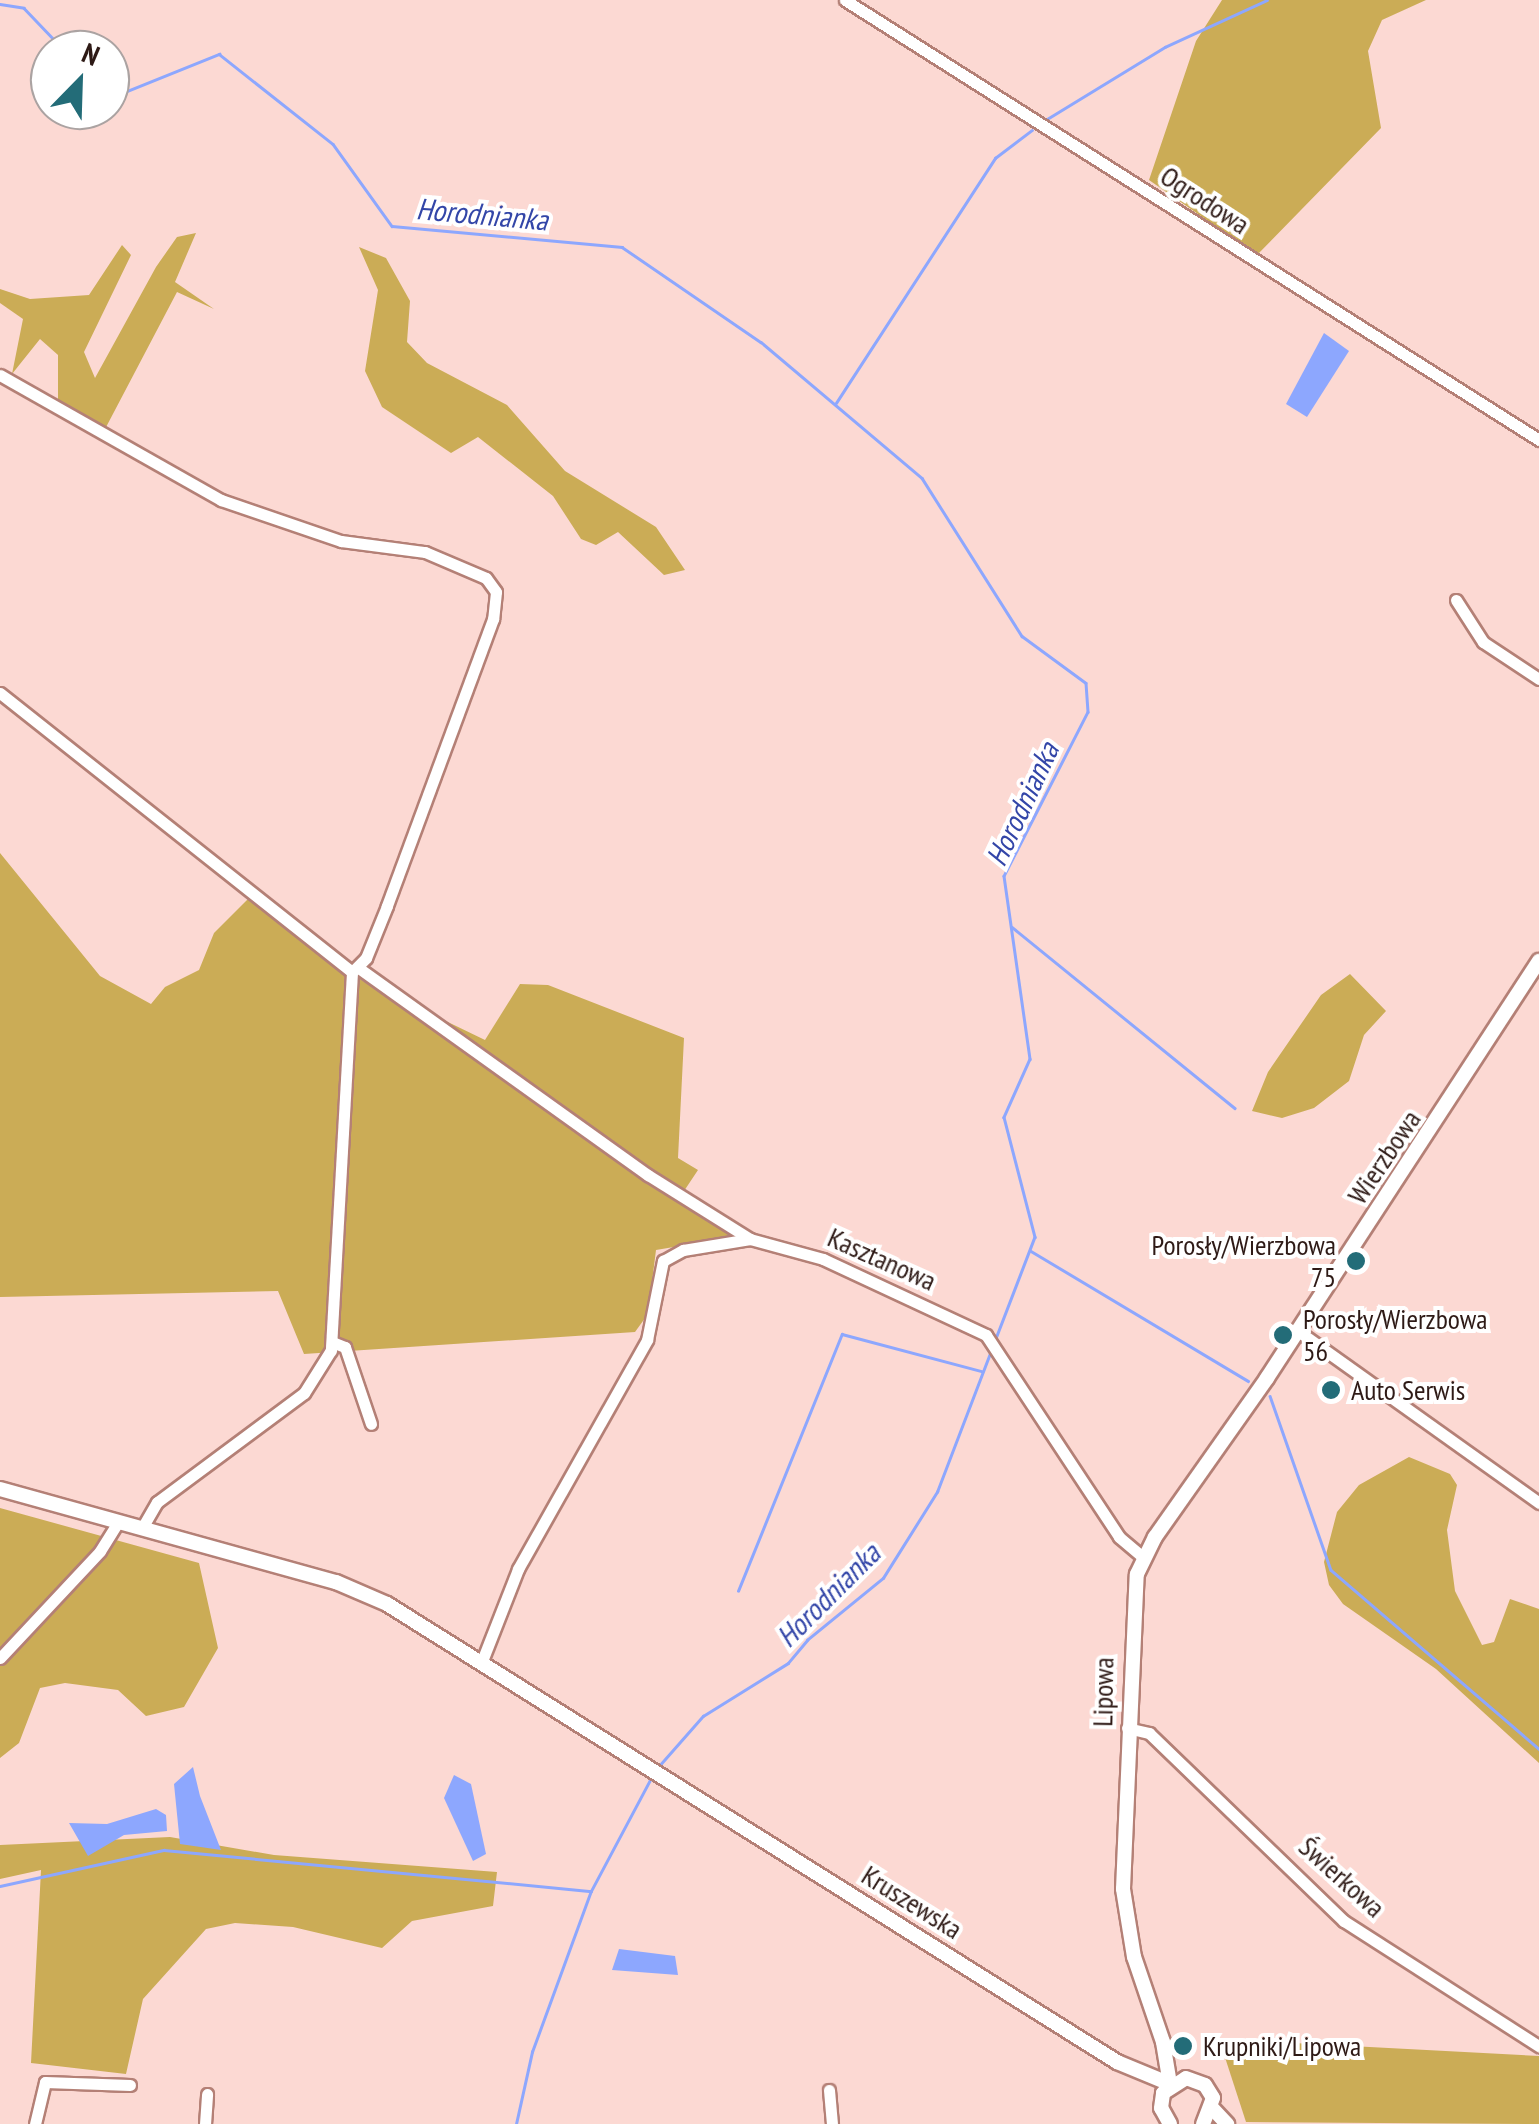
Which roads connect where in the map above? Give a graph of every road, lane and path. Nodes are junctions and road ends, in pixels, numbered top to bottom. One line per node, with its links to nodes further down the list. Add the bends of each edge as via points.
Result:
1 (844, 0): 3 (street, Ogrodowa)
2 (0, 375): 8 (street, via 221,500 341,540 425,552 486,578 496,592 493,619)
3 (1539, 440)
4 (1456, 600): 5 (street, via 1483,642)
5 (1539, 679)
6 (0, 693): 8 (street)
7 (1539, 961): 10 (street, Wierzbowa)
8 (356, 970): 9 (street); 11 (street)
9 (750, 1239): 18 (street, Kasztanowa, via 823,1259 993,1343 1120,1538); 20 (street, via 684,1250 663,1261 648,1340 518,1569)
10 (1298, 1331): 12 (street, Wierzbowa); 15 (street)
11 (332, 1342): 13 (street, via 345,1347); 17 (street, via 304,1393 156,1502)
12 (1267, 1378): 18 (street, Lipowa)
13 (370, 1424)
14 (0, 1489): 16 (street, Kruszewska)
15 (1539, 1503)
16 (118, 1522): 17 (street, Kruszewska); 19 (street, via 100,1551)
17 (142, 1528): 20 (street, Kruszewska, via 349,1587)
18 (1143, 1558): 21 (street, Lipowa, via 1130,1621)
19 (0, 1658)
20 (482, 1660): 24 (street, Kruszewska)
21 (1127, 1728): 22 (street, Lipowa, via 1126,1919); 23 (street, Świerkowa, via 1149,1733 1344,1921)
22 (1164, 2042): 24 (street, via 1153,2062); 25 (street, Lipowa); 26 (street, Lipowa)
23 (1539, 2046)
24 (1132, 2070): 26 (street, Kruszewska); 30 (street, Kruszewska)
25 (1189, 2078): 26 (street); 31 (street, via 1210,2091)
26 (1170, 2084): 30 (street)
27 (130, 2085): 33 (street, via 45,2082)
28 (830, 2090): 35 (street)
29 (207, 2094): 34 (street)
30 (1161, 2100): 32 (street)
31 (1214, 2109): 36 (street); 37 (street)
32 (1166, 2123)
33 (35, 2124)
34 (205, 2124)
35 (832, 2124)
36 (1204, 2124)
37 (1228, 2124)

